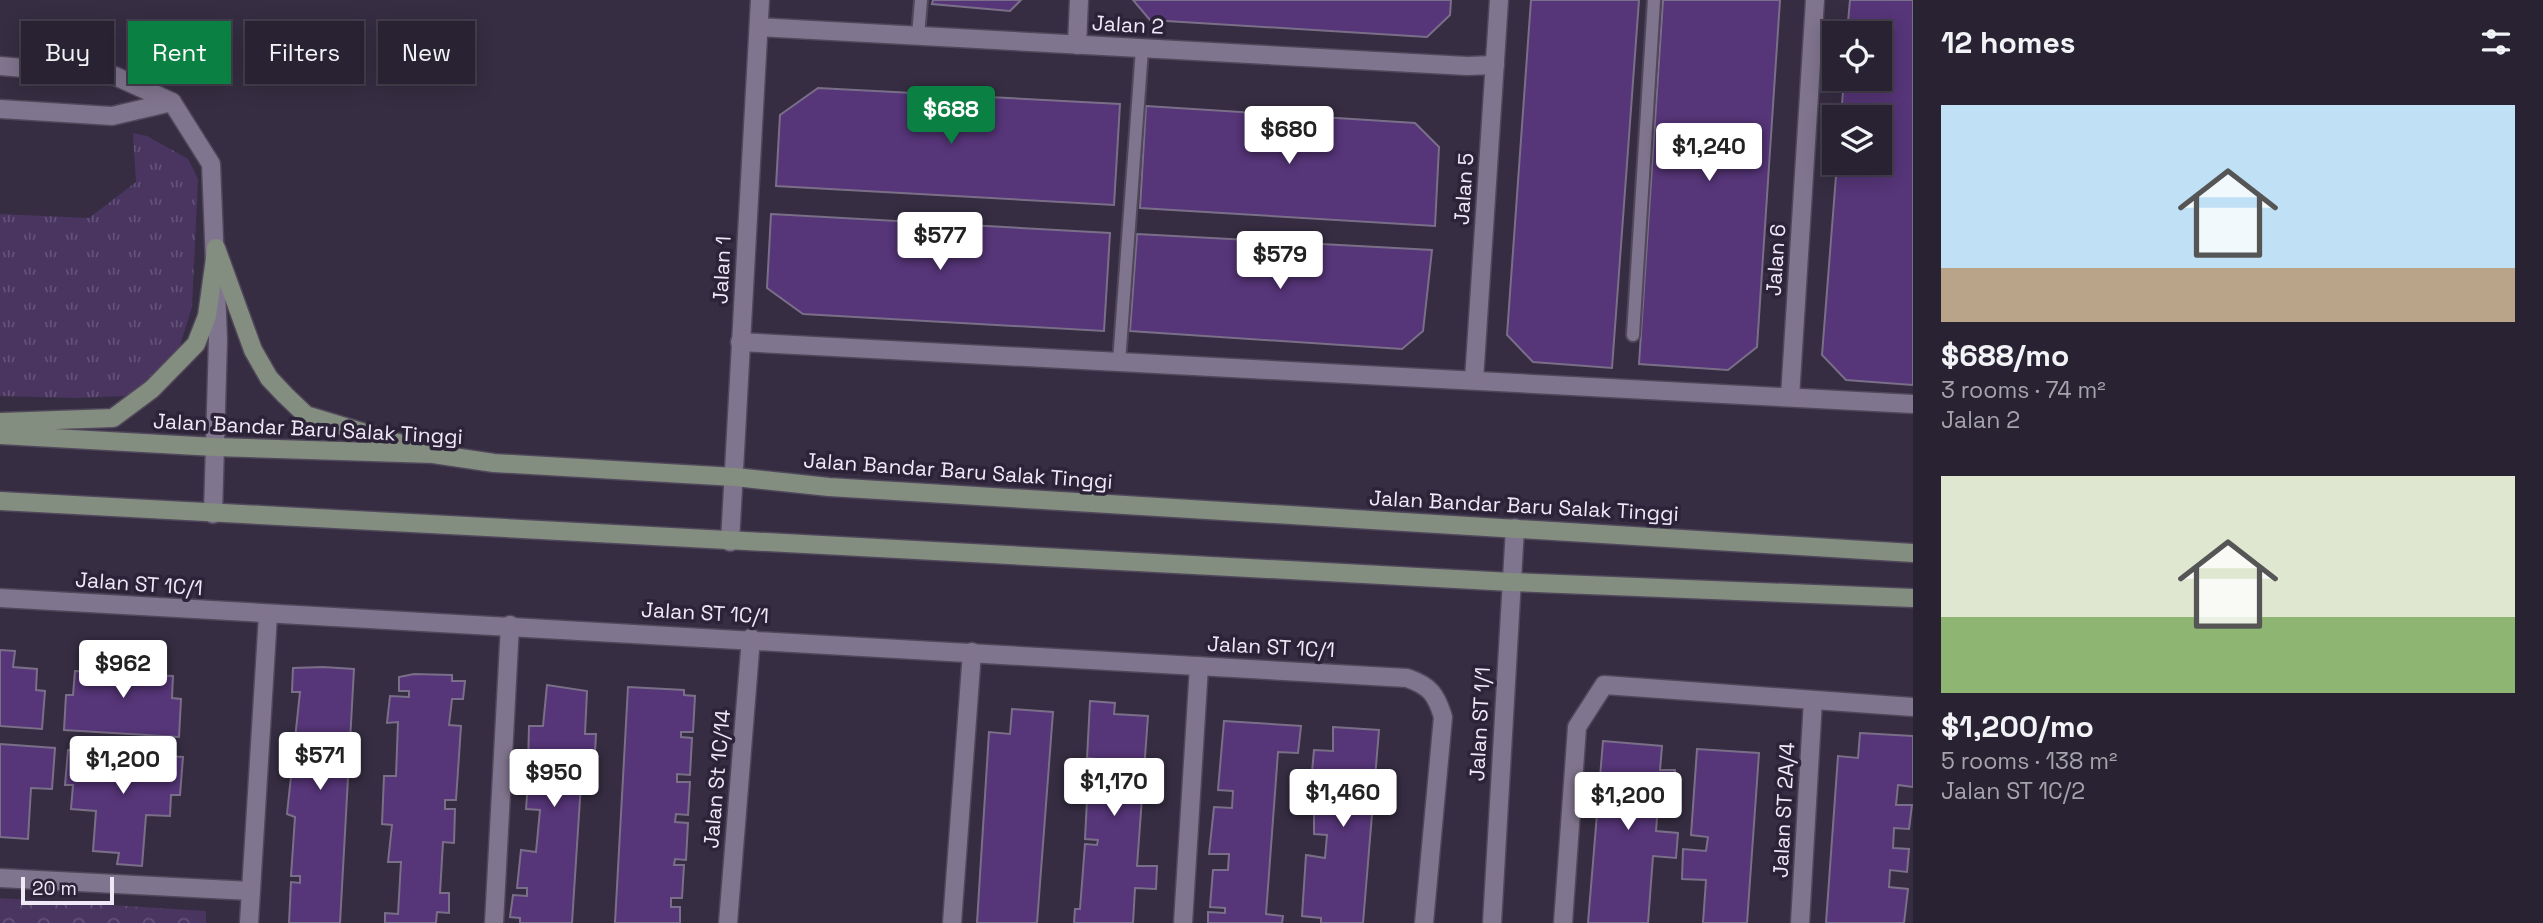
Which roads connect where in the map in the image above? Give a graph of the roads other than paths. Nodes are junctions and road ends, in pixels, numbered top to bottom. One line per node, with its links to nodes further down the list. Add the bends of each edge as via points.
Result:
1 (760, 0): 7 (street, Jalan 1)
2 (921, 0): 8 (lane)
3 (1079, 0): 9 (street)
4 (1499, 0): 11 (street, Jalan 5)
5 (1654, 0): 16 (lane)
6 (1815, 0): 20 (street, Jalan 6)
7 (759, 27): 8 (street, Jalan 2); 17 (street, Jalan 1)
8 (918, 36): 9 (street, Jalan 2)
9 (1077, 45): 10 (street, Jalan 2)
10 (1142, 48): 11 (street, Jalan 2); 18 (lane)
11 (1495, 65): 19 (street, Jalan 5)
12 (0, 66): 13 (street, via 116,76)
13 (172, 102): 14 (street, via 112,116); 15 (street, via 211,164)
14 (0, 109)
15 (216, 248): 22 (main road, via 207,316 196,344 152,389 113,418); 24 (street); 25 (main road, via 253,350 269,378 306,415)
16 (1633, 335)
17 (740, 342): 18 (street); 26 (street, Jalan 1)
18 (1119, 362): 19 (street)
19 (1474, 380): 20 (street)
20 (1790, 397): 21 (street)
21 (1913, 404)
22 (0, 422)
23 (0, 435): 24 (main road, Jalan Bandar Baru Salak Tinggi)
24 (215, 447): 25 (main road, Jalan Bandar Baru Salak Tinggi); 28 (street)
25 (433, 454): 26 (main road, Jalan Bandar Baru Salak Tinggi, via 494,463)
26 (736, 477): 29 (main road, Jalan Bandar Baru Salak Tinggi, via 829,488); 30 (street, Jalan 1)
27 (0, 501): 28 (main road)
28 (213, 514): 30 (main road)
29 (1515, 528): 31 (main road, Jalan Bandar Baru Salak Tinggi); 32 (street, Jalan ST 1/1)
30 (730, 542): 32 (main road)
31 (1913, 553)
32 (1511, 582): 34 (main road); 50 (street, Jalan ST 1/1)
33 (0, 598): 35 (street, Jalan ST 1C/1)
34 (1913, 598)
35 (268, 615): 36 (street, Jalan ST 1C/1); 43 (street)
36 (510, 625): 37 (street, Jalan ST 1C/1); 45 (street)
37 (751, 638): 38 (street, Jalan ST 1C/1); 46 (street, Jalan St 1C/14)
38 (972, 652): 39 (street, Jalan ST 1C/1); 47 (street)
39 (1199, 666): 48 (street); 49 (street, Jalan ST 1C/1, via 1407,678 1426,685 1437,696 1443,717)
40 (1813, 700): 41 (street); 51 (street, via 1604,685 1577,727); 52 (street, Jalan ST 2A/4)
41 (1913, 707)
42 (0, 878): 43 (street)
43 (251, 891): 44 (street)
44 (249, 923)
45 (494, 923)
46 (728, 923)
47 (951, 923)
48 (1183, 923)
49 (1424, 923)
50 (1492, 923)
51 (1563, 923)
52 (1800, 923)

